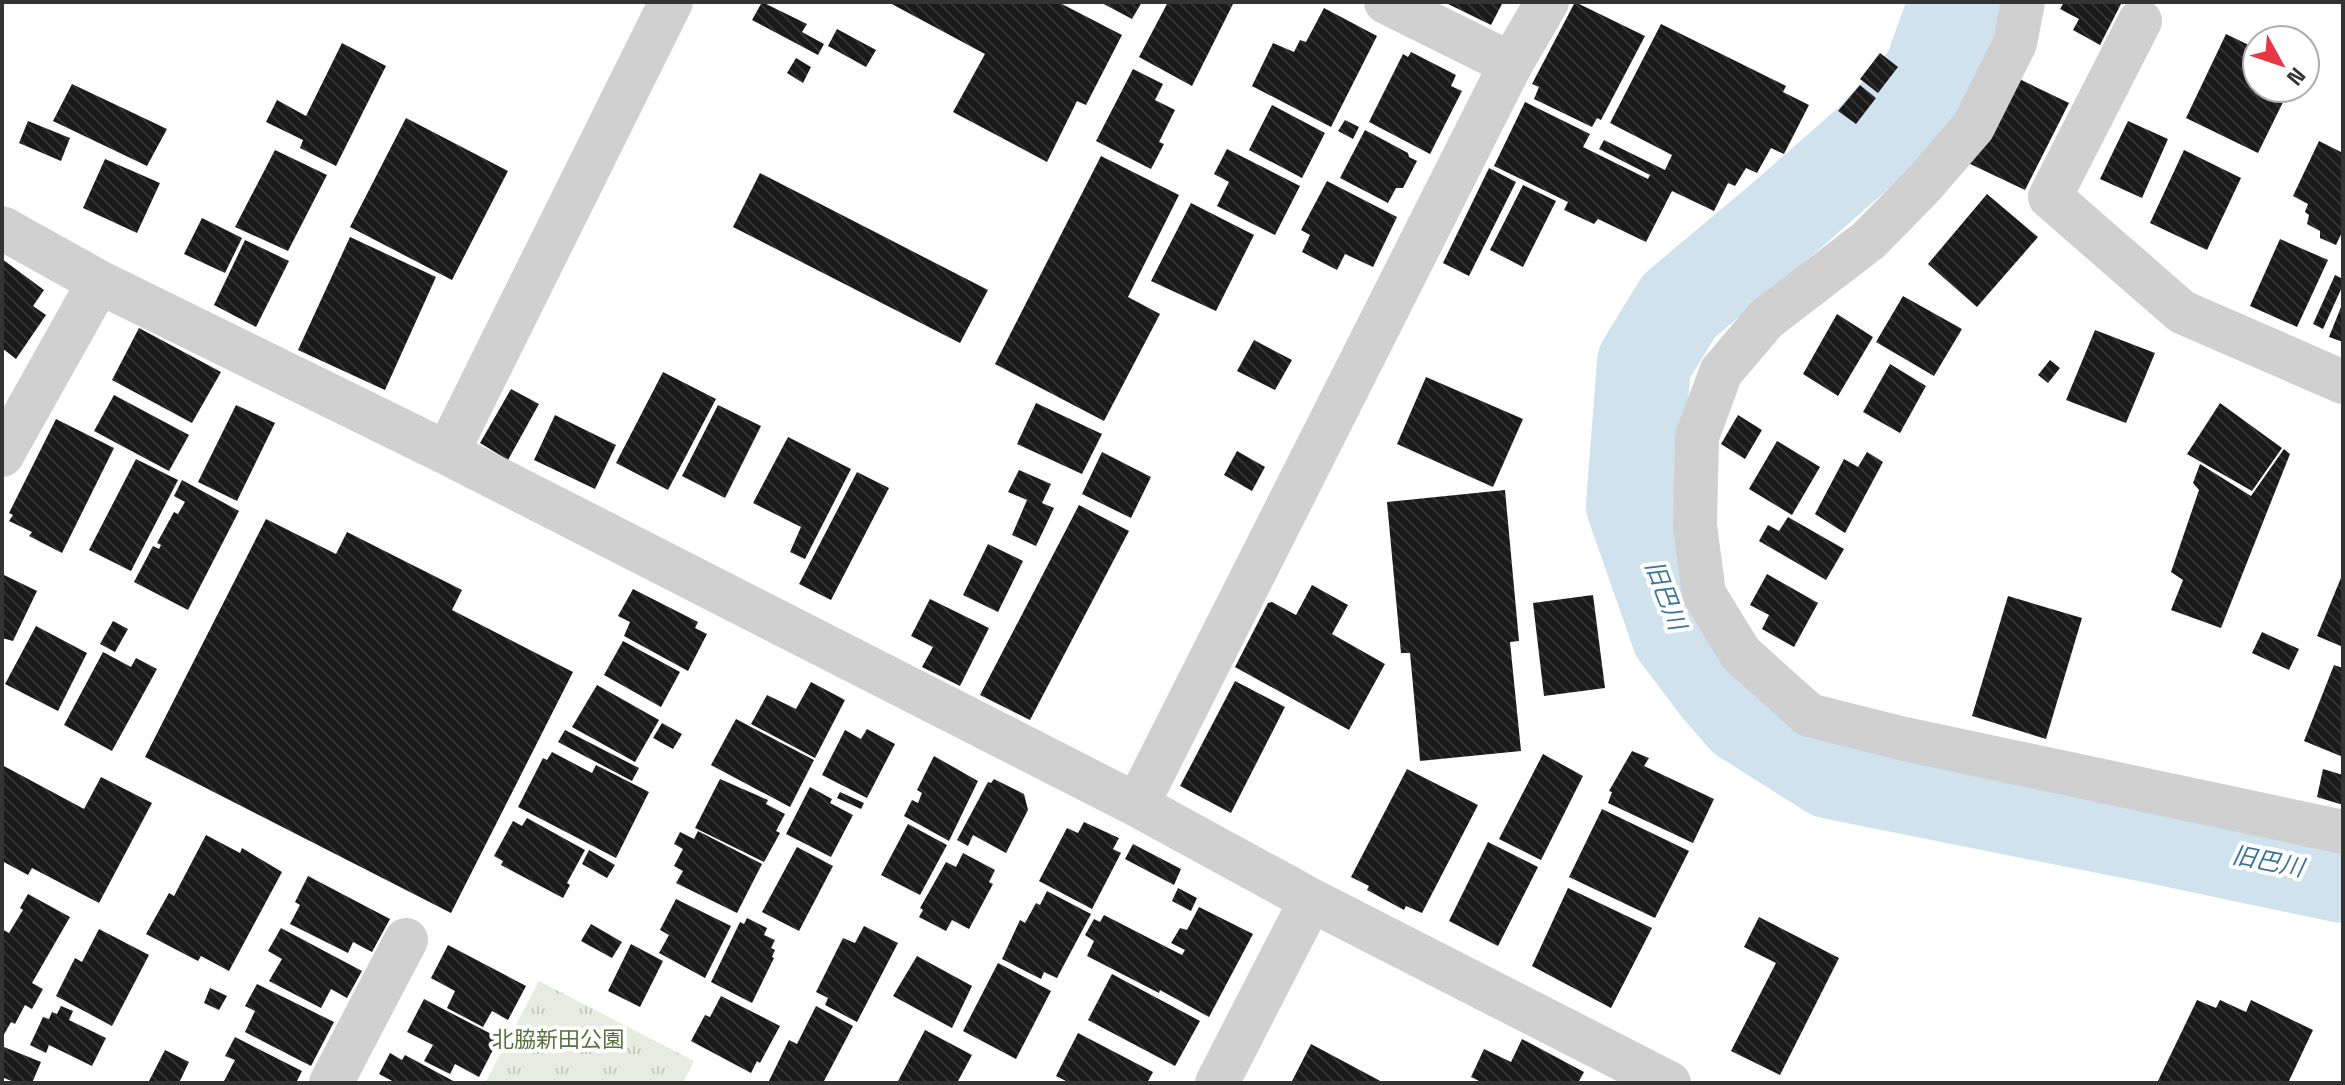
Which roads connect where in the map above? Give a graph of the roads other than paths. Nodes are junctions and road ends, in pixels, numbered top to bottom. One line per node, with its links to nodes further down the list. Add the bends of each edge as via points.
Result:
1 (671, 2): 10 (street)
2 (1386, 2): 6 (street)
3 (1547, 2): 6 (street)
4 (2023, 2): 13 (street, via 2015,43 1973,127 1869,240 1766,319 1721,372 1697,437 1695,526 1704,594 1741,654 1809,715)
5 (2140, 21): 9 (street, via 2050,197 2182,312)
6 (1511, 64): 12 (street)
7 (2, 228): 8 (street)
8 (99, 282): 10 (street); 11 (street)
9 (2343, 382)
10 (447, 453): 12 (street)
11 (2, 455)
12 (1137, 805): 14 (street)
13 (2343, 832)
14 (1311, 900): 17 (street); 18 (street)
15 (406, 940): 16 (street)
16 (331, 1083)
17 (1217, 1083)
18 (1669, 1083)

